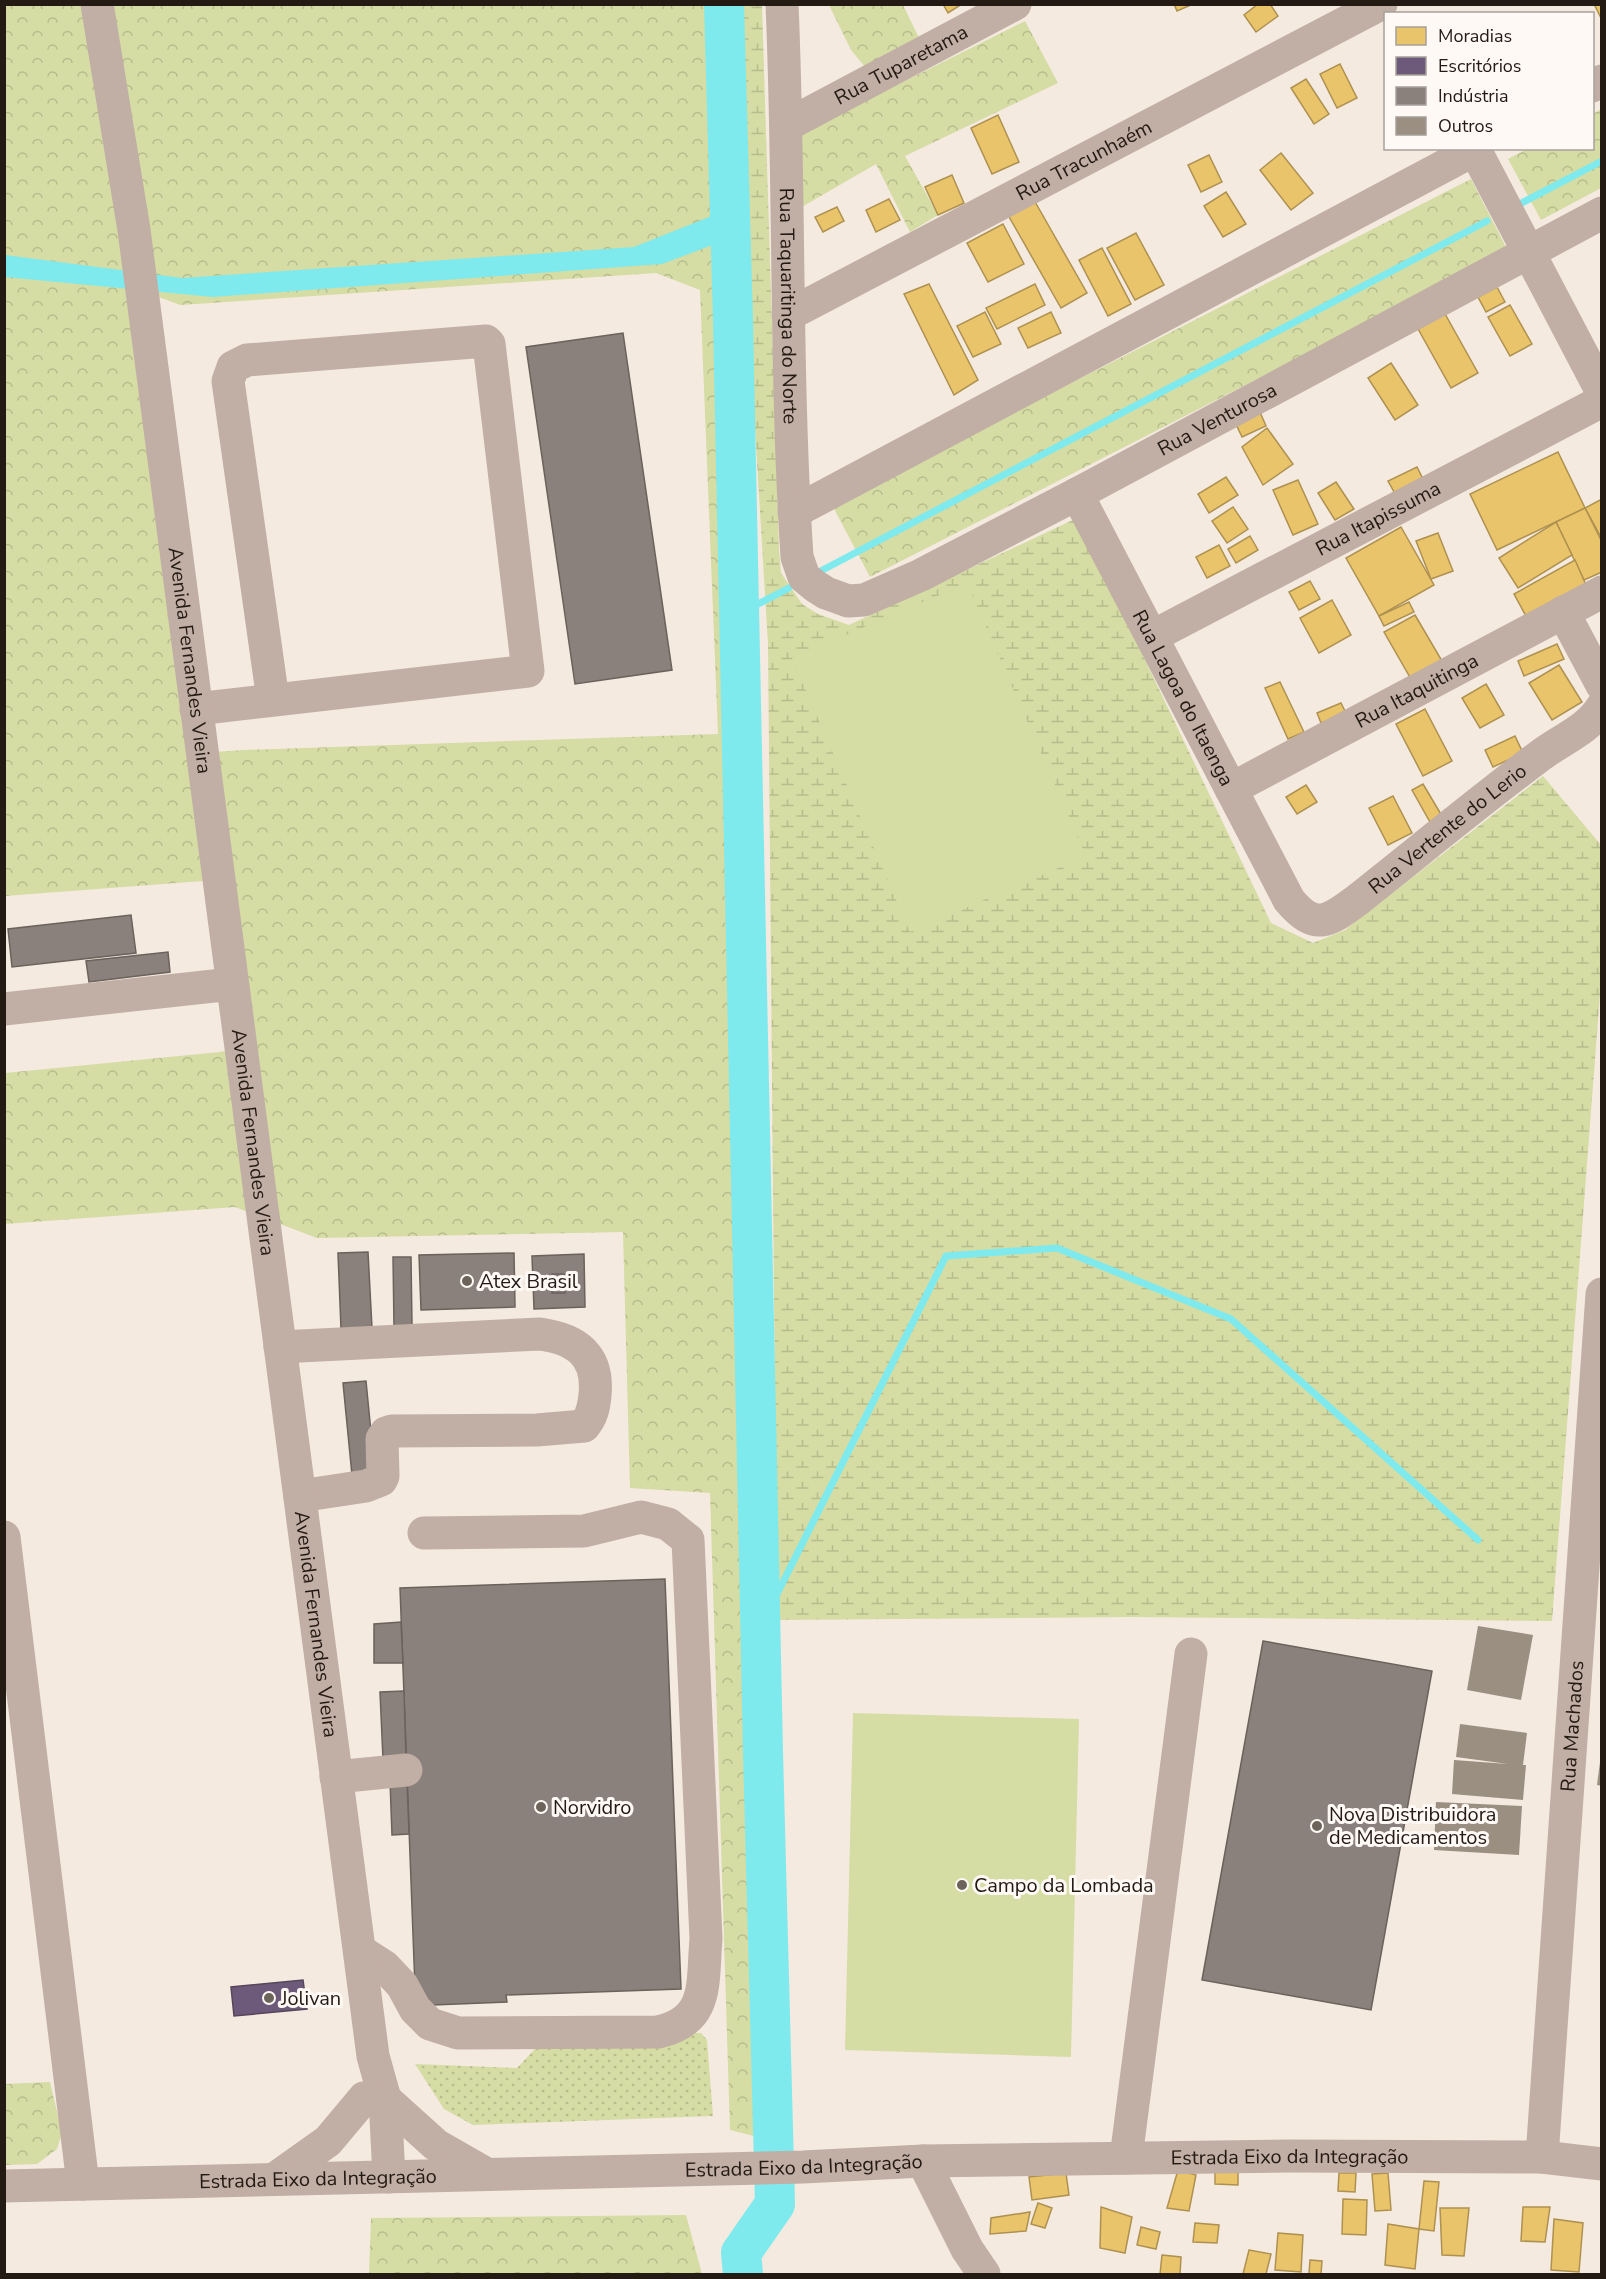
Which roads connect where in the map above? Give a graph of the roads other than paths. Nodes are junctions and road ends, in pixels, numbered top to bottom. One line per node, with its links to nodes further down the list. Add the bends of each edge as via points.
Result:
1 (97, 4): 22 (street, Avenida Fernandes Vieira, via 134,230)
2 (782, 4): 5 (street, Rua Taquaritinga do Norte)
3 (1015, 4): 5 (street, Rua Tuparetama)
4 (1381, 4): 10 (street, Rua Tracunhaém)
5 (787, 125): 10 (street, Rua Taquaritinga do Norte)
6 (1474, 150): 14 (street)
7 (1477, 150): 9 (street)
8 (1602, 213): 9 (street, Rua Venturosa)
9 (1528, 252): 11 (street); 13 (street, Rua Venturosa)
10 (788, 315): 14 (street, Rua Taquaritinga do Norte)
11 (1602, 392)
12 (1602, 401): 18 (street, Rua Itapissuma)
13 (1077, 494): 16 (street, Rua Venturosa, via 921,575 864,600 848,601); 18 (street, Rua Lagoa do Itaenga)
14 (794, 512): 16 (street, Rua Taquaritinga do Norte, via 799,569)
15 (1602, 592): 17 (street, Rua Itaquitinga)
16 (826, 593)
17 (1563, 612): 19 (street); 23 (street, Rua Itaquitinga)
18 (1153, 636): 23 (street, Rua Lagoa do Itaenga)
19 (1602, 686)
20 (273, 700): 20 (street, via 528,671 486,341 247,360 233,367 228,381); 22 (street)
21 (1602, 707): 24 (street, Rua Vertente do Lerio, via 1588,723 1337,915 1315,921 1301,914)
22 (196, 709): 25 (street, Avenida Fernandes Vieira)
23 (1231, 789): 24 (street, Rua Lagoa do Itaenga)
24 (1289, 900)
25 (232, 984): 26 (street); 28 (street, Avenida Fernandes Vieira)
26 (4, 1009)
27 (1602, 1294): 37 (street, Rua Machados)
28 (280, 1347): 29 (street, Avenida Fernandes Vieira); 29 (street, via 540,1334 573,1343 591,1363 595,1380 594,1406 590,1419 581,1427 392,1431 382,1439 381,1480)
29 (300, 1496): 34 (street, Avenida Fernandes Vieira)
30 (424, 1533): 35 (street, via 584,1531 641,1517 668,1524 688,1540 706,1939 700,2000 681,2025 658,2032 458,2033 430,2024 385,1966)
31 (4, 1538): 44 (street)
32 (1191, 1654): 38 (street)
33 (406, 1770): 34 (street)
34 (336, 1777): 35 (street, Avenida Fernandes Vieira)
35 (360, 1951): 36 (street, Avenida Fernandes Vieira)
36 (374, 2098): 41 (street, via 436,2145); 42 (street, Avenida Fernandes Vieira); 43 (street, via 328,2141)
37 (1542, 2157): 38 (street, Estrada Eixo da Integração); 40 (street, Estrada Eixo da Integração)
38 (1126, 2158): 39 (street, Estrada Eixo da Integração)
39 (923, 2161): 41 (street, Estrada Eixo da Integração); 46 (street, via 967,2249)
40 (1602, 2164)
41 (485, 2174): 42 (street, Estrada Eixo da Integração)
42 (378, 2177): 43 (street, Estrada Eixo da Integração)
43 (276, 2178): 44 (street, Estrada Eixo da Integração)
44 (83, 2184): 45 (street, Estrada Eixo da Integração)
45 (4, 2186)
46 (984, 2274)

